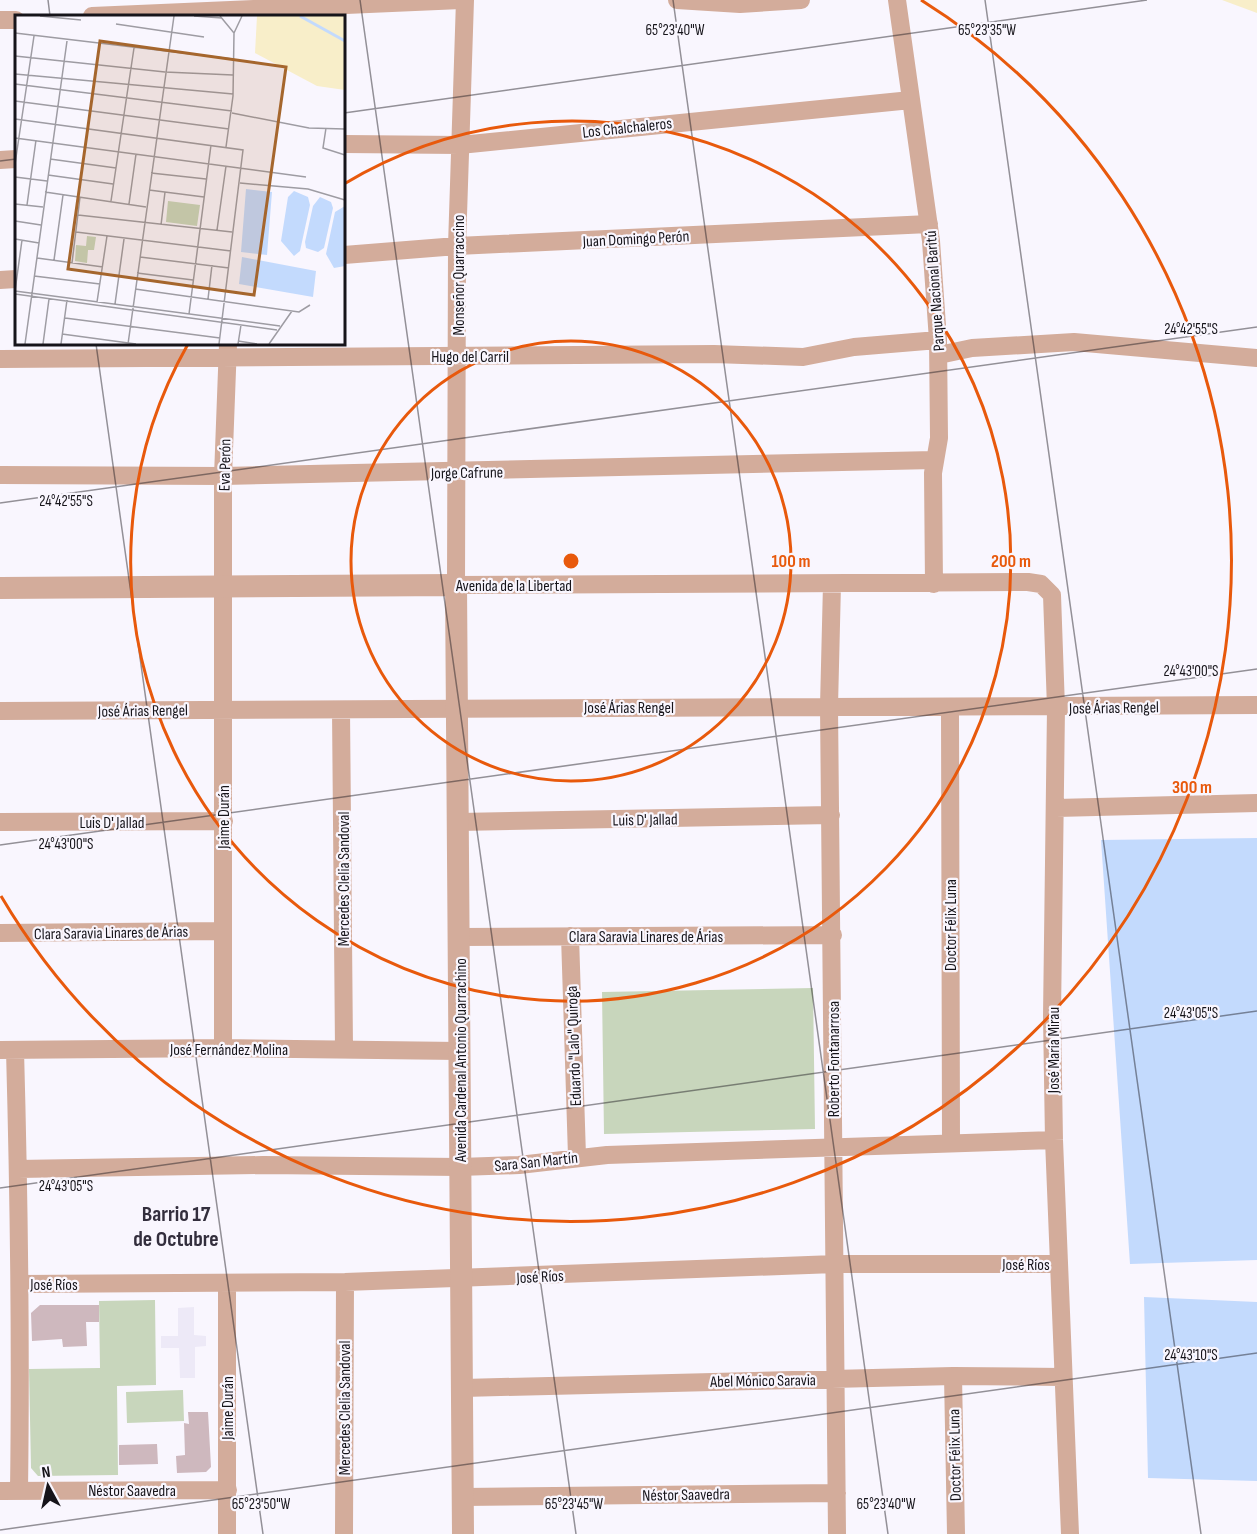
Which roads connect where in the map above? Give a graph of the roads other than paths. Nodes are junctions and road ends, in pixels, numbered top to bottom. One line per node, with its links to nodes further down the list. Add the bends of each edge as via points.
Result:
1 (463, 0): 5 (street); 9 (street, Monseñor Quarraccino)
2 (677, 0): 3 (street, via 740,4)
3 (801, 0)
4 (897, 0): 7 (street, Parque Nacional Baritú)
5 (229, 14): 6 (street)
6 (160, 15)
7 (911, 100): 9 (street, Los Chalchaleros); 12 (street, Parque Nacional Baritú)
8 (345, 144): 9 (street, Los Chalchaleros)
9 (460, 145): 13 (street, Monseñor Quarraccino)
10 (15, 159): 11 (street)
11 (0, 160)
12 (929, 224): 13 (street, Juan Domingo Perón); 17 (street, Parque Nacional Baritú)
13 (457, 246): 14 (street, Juan Domingo Perón); 19 (street, Monseñor Quarraccino)
14 (345, 255)
15 (15, 279): 16 (street)
16 (0, 280)
17 (939, 347): 19 (street, Hugo del Carril, via 837,349 803,357); 20 (street, Hugo del Carril, via 1074,342); 22 (street, Parque Nacional Baritú, via 939,438)
18 (228, 351): 19 (street, Hugo del Carril); 21 (street, Hugo del Carril); 25 (street, Eva Perón)
19 (458, 356): 23 (street, Monseñor Quarraccino)
20 (1257, 358)
21 (0, 359)
22 (934, 460): 23 (street, Jorge Cafrune); 28 (street, Parque Nacional Baritú)
23 (456, 472): 25 (street, Jorge Cafrune); 29 (street, Monseñor Quarraccino)
24 (0, 475): 25 (street, Jorge Cafrune)
25 (223, 476): 30 (street, Eva Perón)
26 (1028, 582): 28 (street, Avenida de la Libertad); 35 (street, José María Mirau, via 1041,584 1052,595)
27 (831, 584): 28 (street, Avenida de la Libertad); 29 (street, Avenida de la Libertad); 33 (street, Roberto Fontanarrosa)
28 (934, 584)
29 (456, 585): 30 (street, Avenida de la Libertad); 34 (street, Avenida Cardenal Antonio Quarrachino)
30 (224, 586): 31 (street, Avenida de la Libertad); 36 (street, Jaime Durán)
31 (0, 588)
32 (1257, 705): 35 (street, José Árias Rengel)
33 (829, 706): 34 (street, José Árias Rengel); 37 (street, José Árias Rengel); 42 (street, Roberto Fontanarrosa)
34 (456, 708): 38 (street, José Árias Rengel); 45 (street, Avenida Cardenal Antonio Quarrachino)
35 (1056, 708): 37 (street, José Árias Rengel); 41 (street, José María Mirau)
36 (223, 709): 38 (street, José Árias Rengel); 39 (street, José Árias Rengel); 43 (street, Jaime Durán)
37 (950, 709): 56 (street, Doctor Félix Luna)
38 (341, 710): 52 (street, Mercedes Clelia Sandoval)
39 (0, 711)
40 (1257, 803): 41 (street)
41 (1056, 807): 55 (street, José María Mirau)
42 (831, 815): 45 (street, Luis D' Jallad); 48 (street, Roberto Fontanarrosa)
43 (224, 821): 44 (street, Luis D' Jallad); 46 (street, Jaime Durán)
44 (0, 822)
45 (459, 822): 50 (street, Avenida Cardenal Antonio Quarrachino)
46 (222, 931): 47 (street, Clara Saravia Linares de Árias); 51 (street, Jaime Durán)
47 (0, 933)
48 (833, 935): 49 (street, Clara Saravia Linares de Árias); 57 (street, Roberto Fontanarrosa)
49 (570, 936): 50 (street, Clara Saravia Linares de Árias); 58 (street, Eduardo "Lalo" Quiroga)
50 (460, 937): 54 (street, Avenida Cardenal Antonio Quarrachino)
51 (223, 1048): 52 (street, José Fernández Molina); 53 (street, José Fernández Molina)
52 (344, 1049): 54 (street, José Fernández Molina)
53 (7, 1050): 60 (street)
54 (459, 1051): 59 (street, Avenida Cardenal Antonio Quarrachino)
55 (1054, 1140): 56 (street, Sara San Martín); 62 (street, José María Mirau)
56 (951, 1142): 57 (street, Sara San Martín)
57 (833, 1147): 58 (street, Sara San Martín); 61 (street, Roberto Fontanarrosa)
58 (577, 1156): 59 (street, Sara San Martín, via 519,1165)
59 (460, 1167): 60 (street, Sara San Martín); 63 (street, Avenida Cardenal Antonio Quarrachino)
60 (18, 1169): 66 (street)
61 (835, 1264): 62 (street, José Ríos); 63 (street, José Ríos); 69 (street, Roberto Fontanarrosa)
62 (1059, 1264): 68 (street, José María Mirau)
63 (463, 1280): 64 (street, José Ríos); 70 (street, Avenida Cardenal Antonio Quarrachino)
64 (345, 1282): 65 (street, José Ríos); 77 (street, Mercedes Clelia Sandoval)
65 (227, 1283): 66 (street, José Ríos); 71 (street, Jaime Durán)
66 (21, 1284): 73 (street)
67 (953, 1376): 68 (street, Abel Mónico Saravia); 69 (street, Abel Mónico Saravia); 80 (street, Doctor Félix Luna)
68 (1063, 1377): 81 (street, José María Mirau)
69 (836, 1378): 70 (street, Abel Mónico Saravia); 74 (street, Roberto Fontanarrosa)
70 (463, 1388): 75 (street, Avenida Cardenal Antonio Quarrachino)
71 (228, 1490): 73 (street, Néstor Saavedra); 76 (street, Jaime Durán)
72 (0, 1491): 73 (street, Néstor Saavedra)
73 (20, 1491)
74 (837, 1493): 75 (street, Néstor Saavedra); 79 (street, Roberto Fontanarrosa)
75 (463, 1497): 78 (street, Avenida Cardenal Antonio Quarrachino)
76 (227, 1534)
77 (344, 1534)
78 (463, 1534)
79 (837, 1534)
80 (956, 1534)
81 (1070, 1534)

